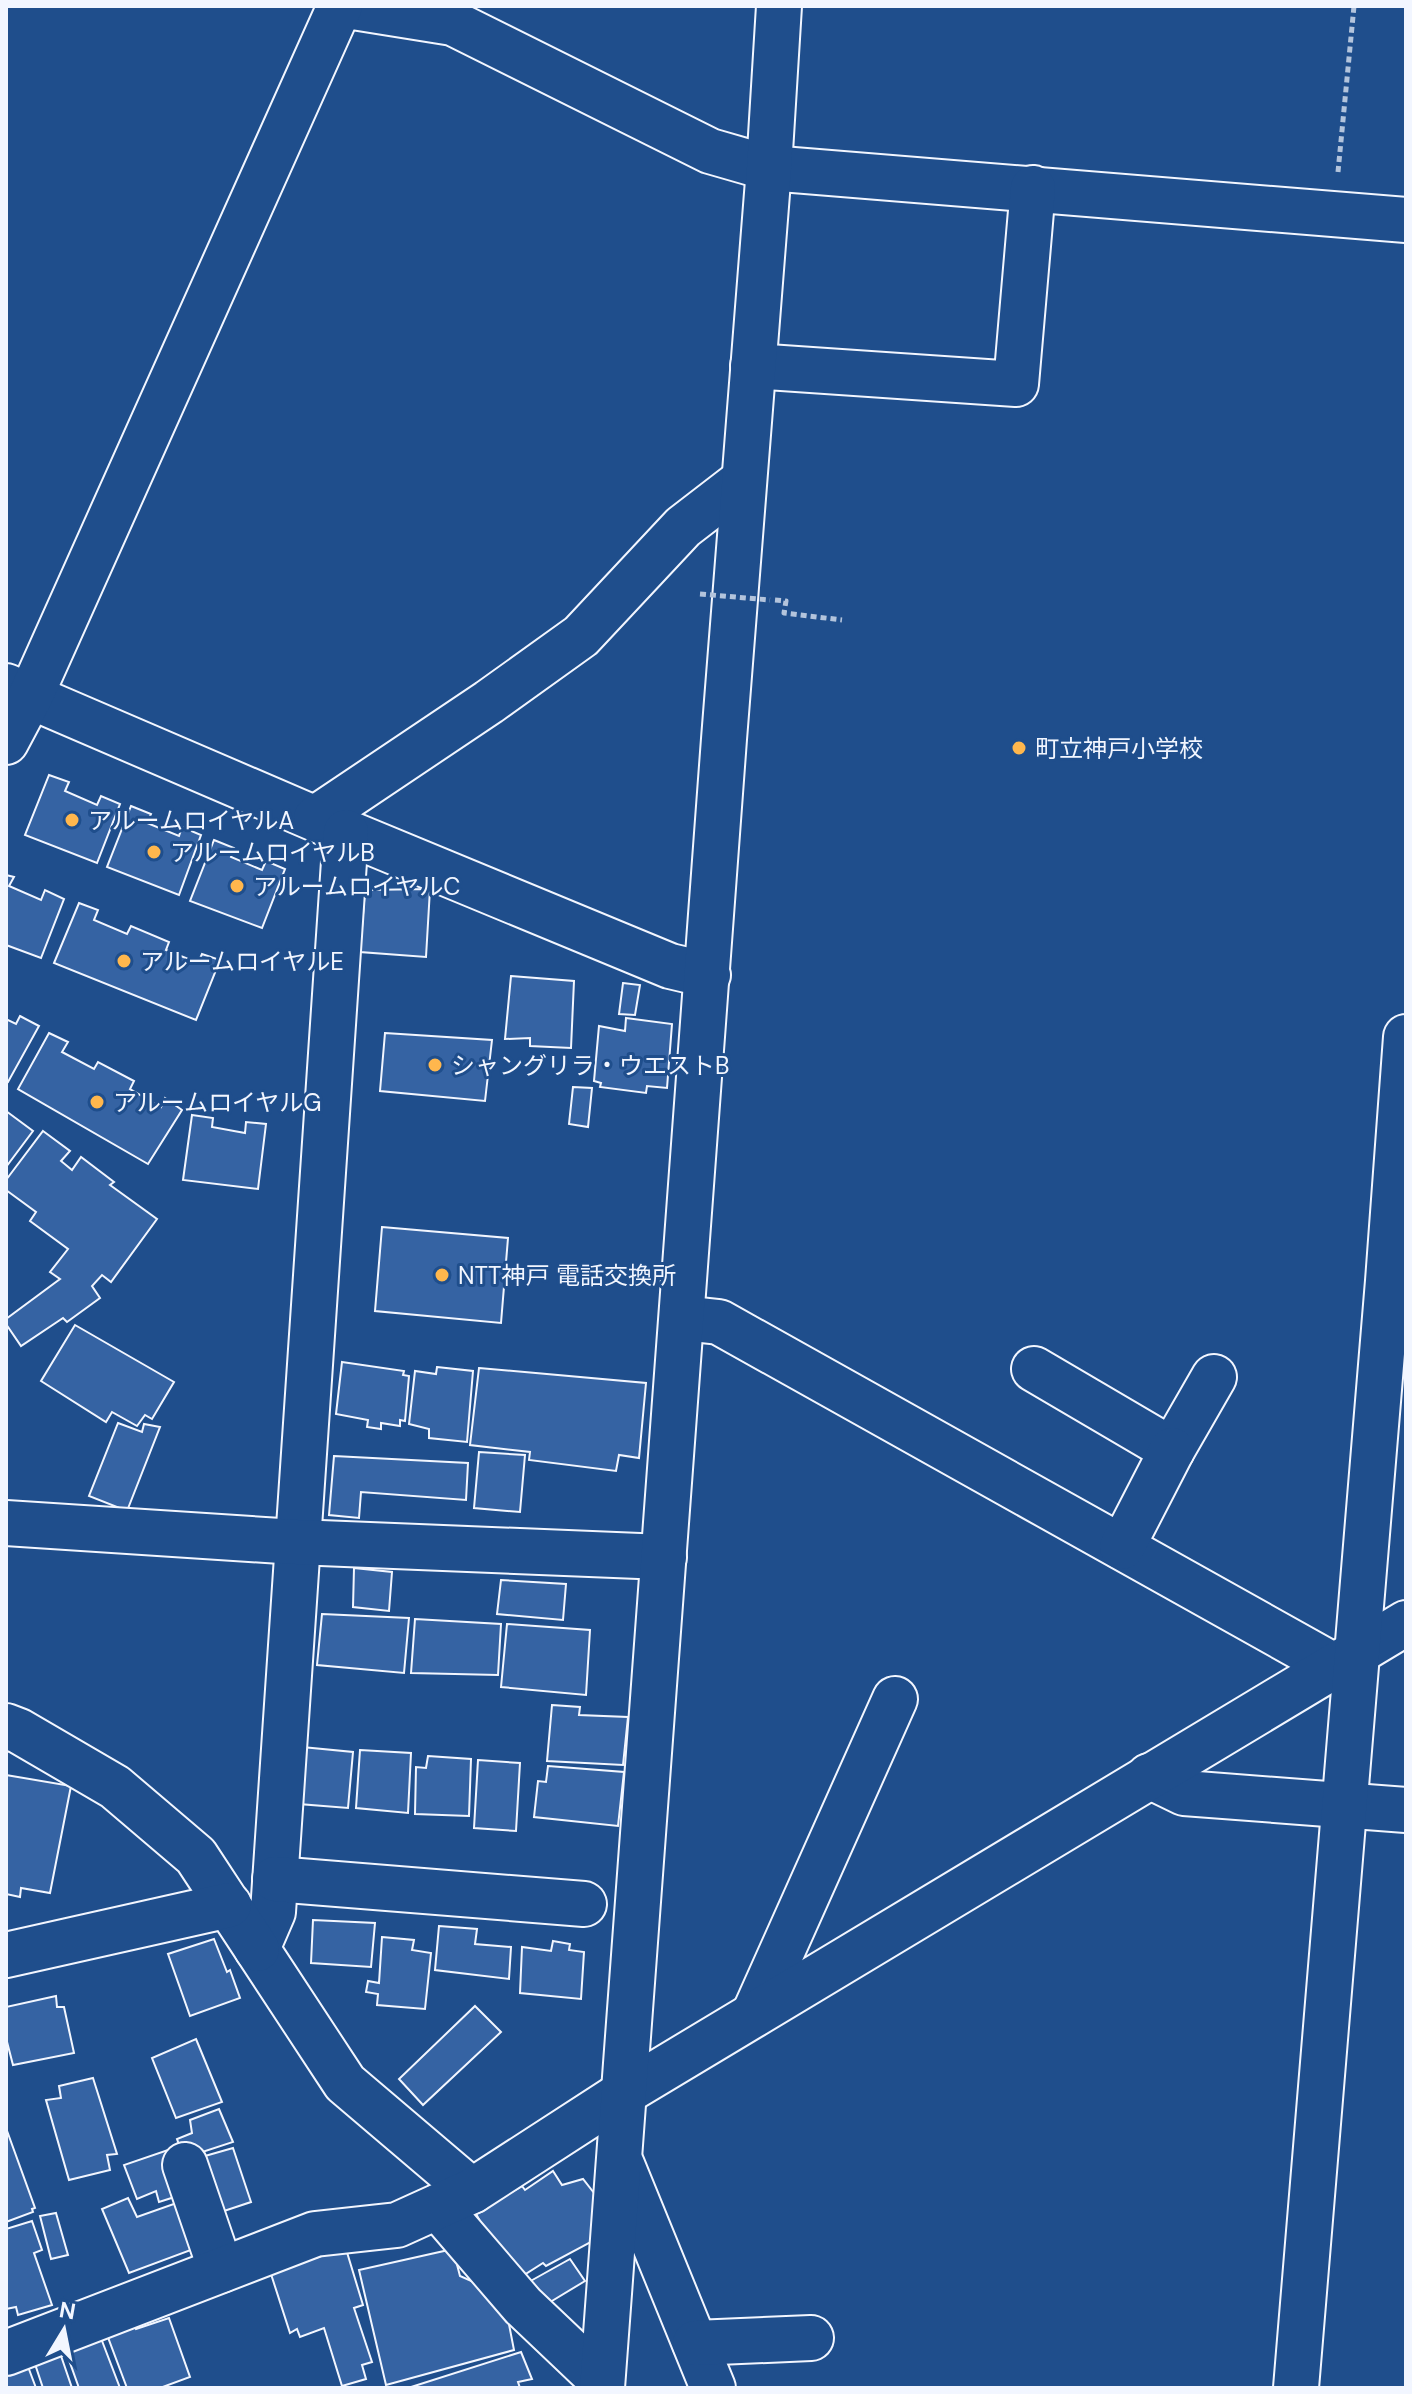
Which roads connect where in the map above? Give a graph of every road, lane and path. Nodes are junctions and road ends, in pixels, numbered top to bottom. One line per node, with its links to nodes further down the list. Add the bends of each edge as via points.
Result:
1 (340, 6): 13 (street)
2 (347, 6): 5 (street, via 453,23 710,151)
3 (779, 6): 5 (street)
4 (1354, 6): 7 (path)
5 (769, 168): 6 (street); 9 (street)
6 (1033, 188): 7 (street); 9 (street, via 1016,384)
7 (1335, 213): 8 (street)
8 (1406, 220)
9 (753, 366): 10 (street)
10 (744, 480): 15 (street, via 683,527 581,636); 16 (street)
11 (700, 594): 12 (path, bridge, via 786,601 784,613)
12 (842, 620)
13 (18, 692): 14 (street); 15 (street)
14 (6, 742)
15 (331, 825): 16 (street, via 670,966); 24 (street)
16 (708, 975): 19 (street)
17 (1405, 1057): 18 (street)
18 (1397, 1282): 28 (street)
19 (682, 1318): 25 (street, via 719,1322); 26 (street)
20 (1034, 1369): 22 (street)
21 (1214, 1377): 22 (street)
22 (1172, 1450): 25 (street)
23 (6, 1523): 24 (street)
24 (296, 1542): 26 (street); 34 (street)
25 (1122, 1547): 28 (street)
26 (664, 1557): 40 (street)
27 (1406, 1623): 28 (street)
28 (1346, 1659): 31 (street); 32 (street)
29 (895, 1699): 39 (street)
30 (6, 1726): 36 (street, via 115,1787 196,1856)
31 (1149, 1776): 32 (street, via 1184,1793); 39 (street)
32 (1345, 1804): 33 (street); 50 (street)
33 (1406, 1810)
34 (275, 1879): 35 (street); 37 (street, via 273,1912)
35 (584, 1904)
36 (229, 1905): 37 (street); 38 (street)
37 (257, 1949): 43 (street, via 345,2083)
38 (6, 1955)
39 (754, 2014): 40 (street)
40 (622, 2094): 41 (street); 43 (street)
41 (618, 2155): 46 (street); 48 (street)
42 (185, 2165): 44 (street)
43 (455, 2199): 44 (street, via 397,2225 315,2234); 48 (street, via 523,2306)
44 (221, 2270): 47 (street)
45 (811, 2338): 46 (street)
46 (695, 2343): 49 (street)
47 (6, 2353)
48 (602, 2384)
49 (713, 2388)
50 (1296, 2388)

